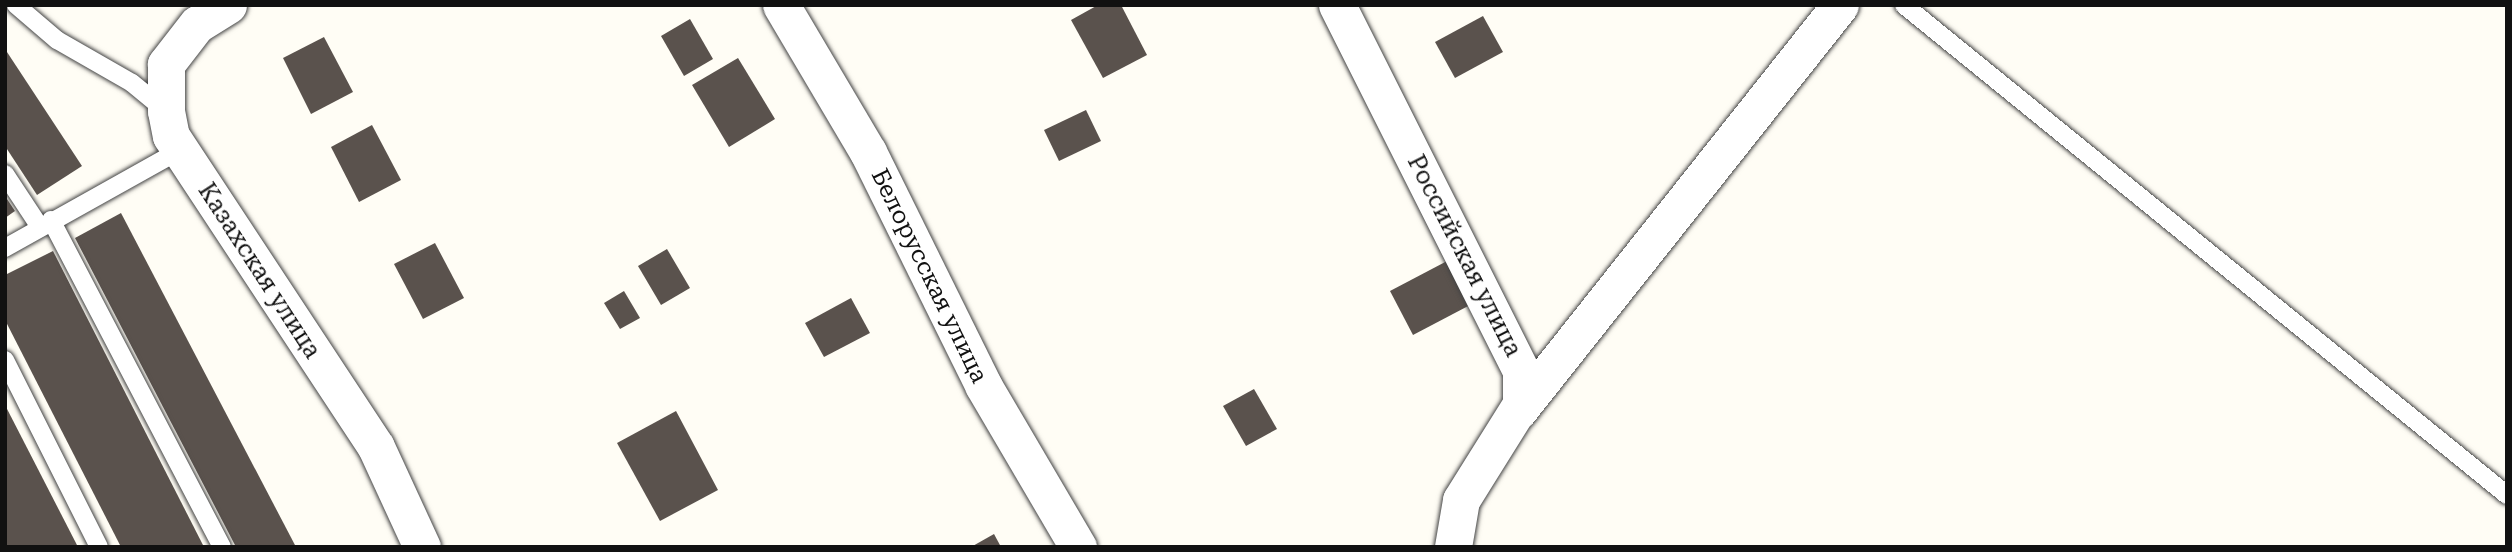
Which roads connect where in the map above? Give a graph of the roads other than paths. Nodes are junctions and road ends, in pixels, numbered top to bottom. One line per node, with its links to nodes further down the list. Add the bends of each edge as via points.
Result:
1 (16, 5): 7 (lane, via 57,40 132,83)
2 (228, 5): 7 (street, Казахская улица, via 197,24 166,64)
3 (781, 5): 18 (street, Белорусская улица, via 868,152 983,386)
4 (1337, 5): 13 (street, Российская улица, via 1516,357 1523,386)
5 (1840, 5): 13 (street)
6 (1904, 5): 14 (lane)
7 (166, 110): 8 (street, Казахская улица, via 171,136)
8 (180, 150): 10 (lane); 17 (street, Казахская улица, via 376,447)
9 (5, 174): 10 (lane)
10 (46, 224): 11 (lane); 16 (lane)
11 (5, 248)
12 (5, 359): 15 (lane)
13 (1518, 411): 19 (street, Российская улица, via 1461,500)
14 (2507, 495)
15 (99, 547)
16 (222, 547)
17 (422, 547)
18 (1078, 547)
19 (1453, 547)

